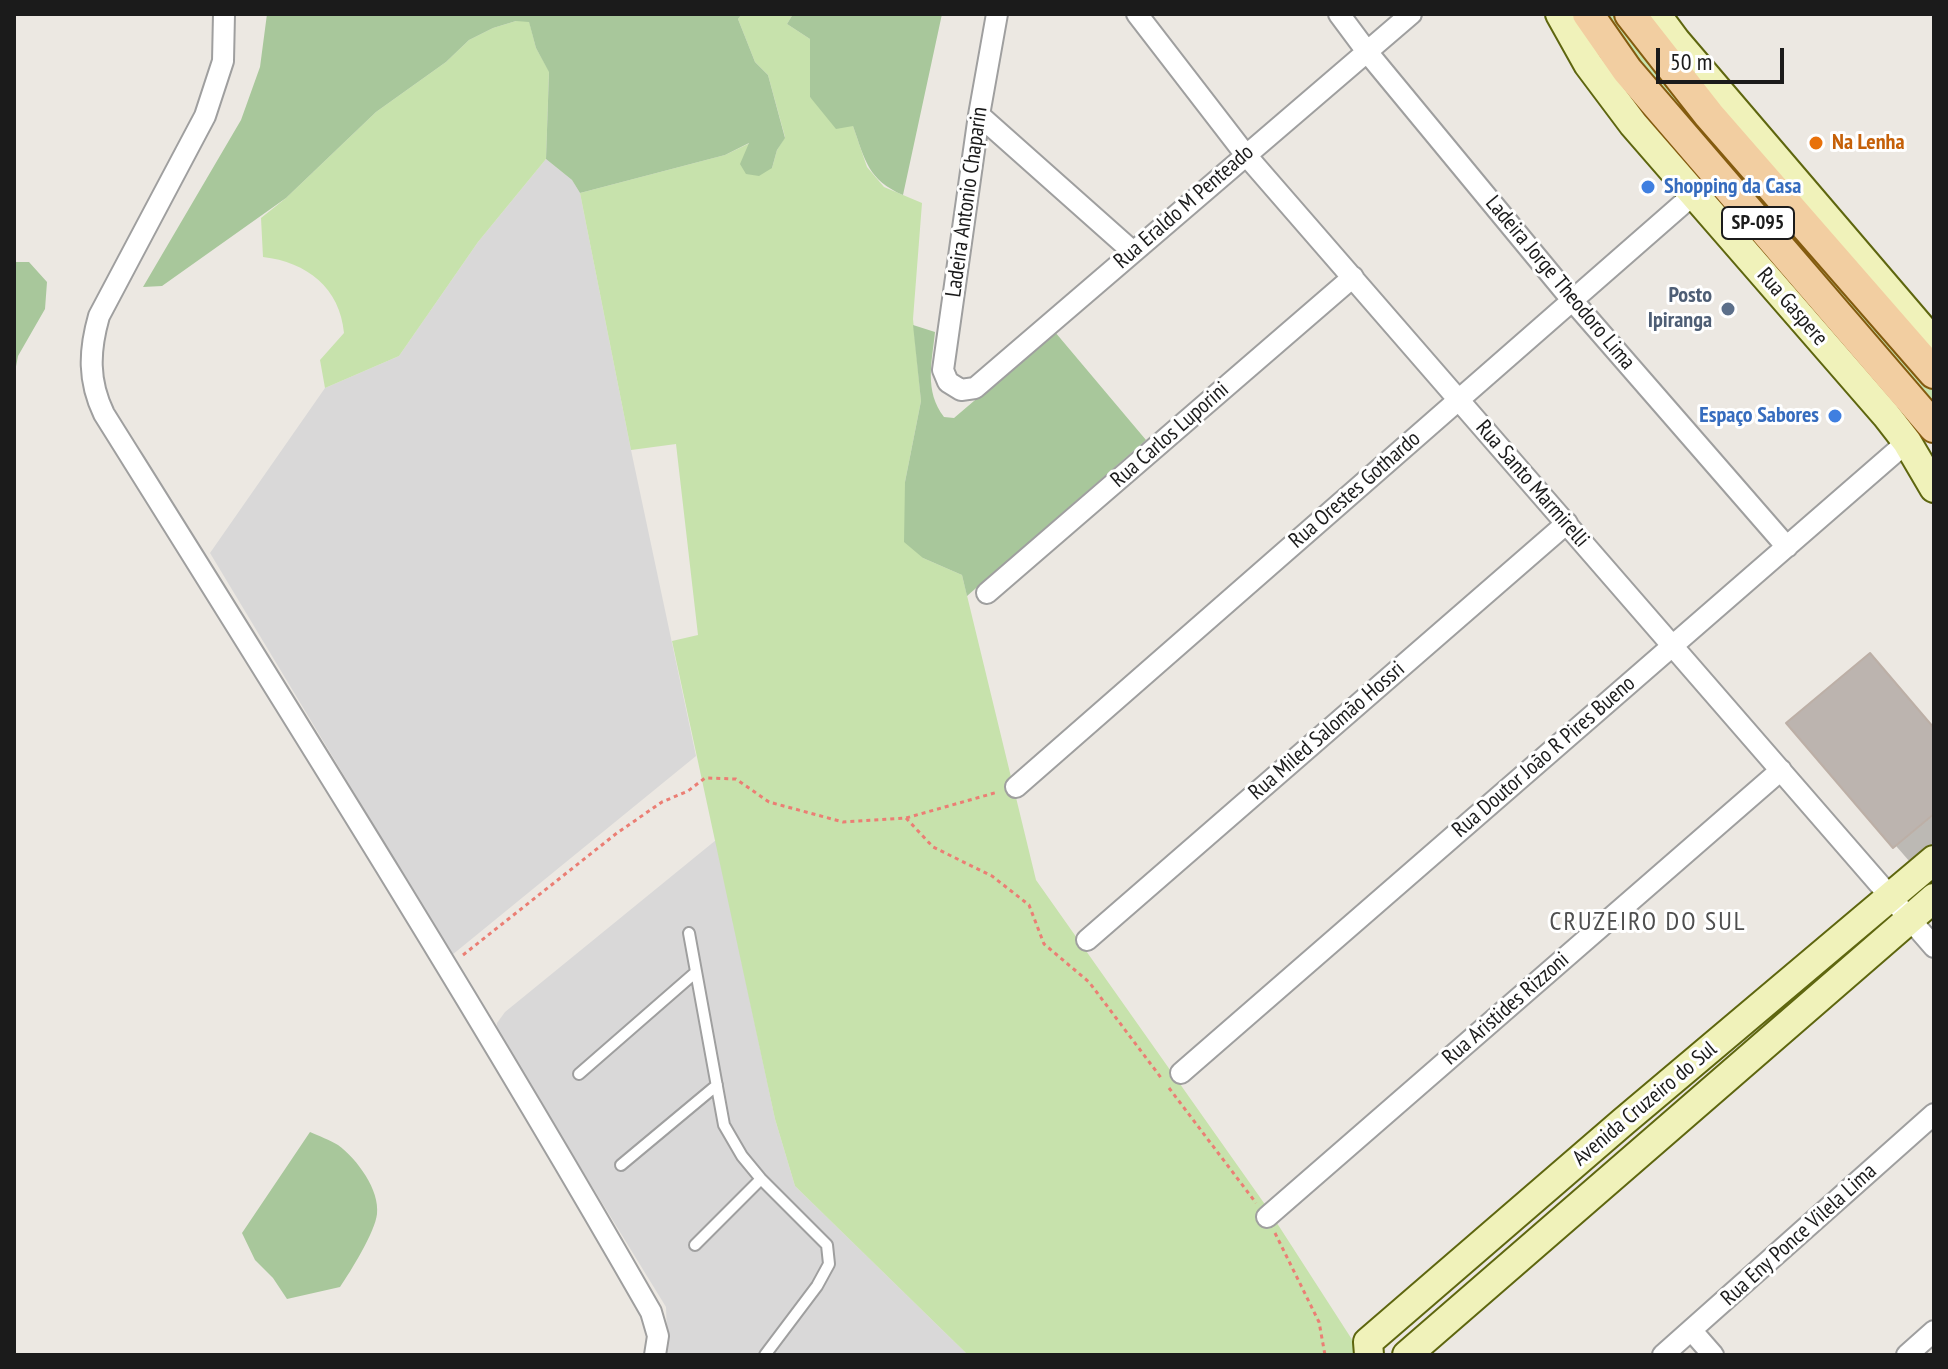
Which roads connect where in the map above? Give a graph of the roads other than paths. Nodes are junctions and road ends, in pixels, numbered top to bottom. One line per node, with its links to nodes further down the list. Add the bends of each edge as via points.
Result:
1 (224, 14): 50 (street, via 223,61 205,116 99,316 91,352 95,394 556,1146 651,1312 658,1336)
2 (997, 14): 11 (street, Ladeira Antonio Chaparin)
3 (1137, 14): 12 (street, Rua Santo Marmirelli)
4 (1339, 14): 10 (street, Ladeira Jorge Theodoro Lima)
5 (1411, 14): 10 (street, Rua Eraldo M Penteado)
6 (1560, 14): 13 (street, Rua Gaspere, via 1588,64)
7 (1588, 14): 21 (main road, SP-095, via 1627,70)
8 (1630, 14): 18 (main road, SP-095, via 1709,115)
9 (1656, 14): 17 (street)
10 (1368, 53): 12 (street, Rua Eraldo M Penteado); 16 (street, Ladeira Jorge Theodoro Lima)
11 (979, 115): 14 (street); 19 (street, Ladeira Antonio Chaparin, via 943,370)
12 (1245, 154): 14 (street, Rua Eraldo M Penteado); 15 (street, Rua Santo Marmirelli)
13 (1694, 194): 16 (street, Rua Orestes Gothardo); 22 (street, Rua Gaspere)
14 (1132, 251): 19 (street, Rua Eraldo M Penteado, via 975,388)
15 (1353, 277): 20 (street, Rua Santo Marmirelli); 26 (street, Rua Carlos Luporini)
16 (1572, 300): 20 (street, Rua Orestes Gothardo); 25 (street, Ladeira Jorge Theodoro Lima)
17 (1934, 343)
18 (1934, 373)
19 (954, 387)
20 (1459, 399): 24 (street, Rua Santo Marmirelli); 29 (street, Rua Orestes Gothardo)
21 (1934, 427)
22 (1907, 442): 23 (street, Rua Gaspere); 25 (street, Rua Doutor João R Pires Bueno)
23 (1934, 488)
24 (1567, 523): 27 (street, Rua Santo Marmirelli); 35 (street, Rua Miled Salomão Hossri)
25 (1787, 547): 27 (street, Rua Doutor João R Pires Bueno)
26 (987, 593)
27 (1673, 646): 28 (street, Rua Santo Marmirelli); 38 (street, Rua Doutor João R Pires Bueno)
28 (1781, 770): 31 (street, Rua Santo Marmirelli); 46 (street, Rua Aristides Rizzoni)
29 (1016, 787)
30 (1934, 860): 31 (street, Avenida Cruzeiro do Sul)
31 (1888, 897): 33 (street, Rua Santo Marmirelli); 42 (street, Avenida Cruzeiro do Sul)
32 (1934, 898): 33 (street, Avenida Cruzeiro do Sul)
33 (1910, 919): 36 (street, Rua Santo Marmirelli); 43 (street, Avenida Cruzeiro do Sul)
34 (689, 933): 37 (lane)
35 (1087, 940)
36 (1934, 947)
37 (696, 972): 39 (lane); 40 (lane)
38 (1181, 1073)
39 (579, 1074)
40 (717, 1085): 44 (lane); 45 (lane, via 724,1125)
41 (1934, 1114): 48 (street, Rua Eny Ponce Vilela Lima)
42 (1623, 1122): 43 (street); 52 (street, Avenida Cruzeiro do Sul, via 1368,1342)
43 (1646, 1148): 53 (street, Avenida Cruzeiro do Sul)
44 (621, 1165)
45 (761, 1179): 47 (lane); 51 (lane, via 827,1245 829,1264)
46 (1267, 1217)
47 (695, 1245)
48 (1692, 1331): 54 (street, Rua Eny Ponce Vilela Lima); 55 (street)
49 (1934, 1331): 56 (street)
50 (655, 1355)
51 (765, 1355)
52 (1369, 1355)
53 (1407, 1355)
54 (1663, 1355)
55 (1713, 1355)
56 (1907, 1355)

